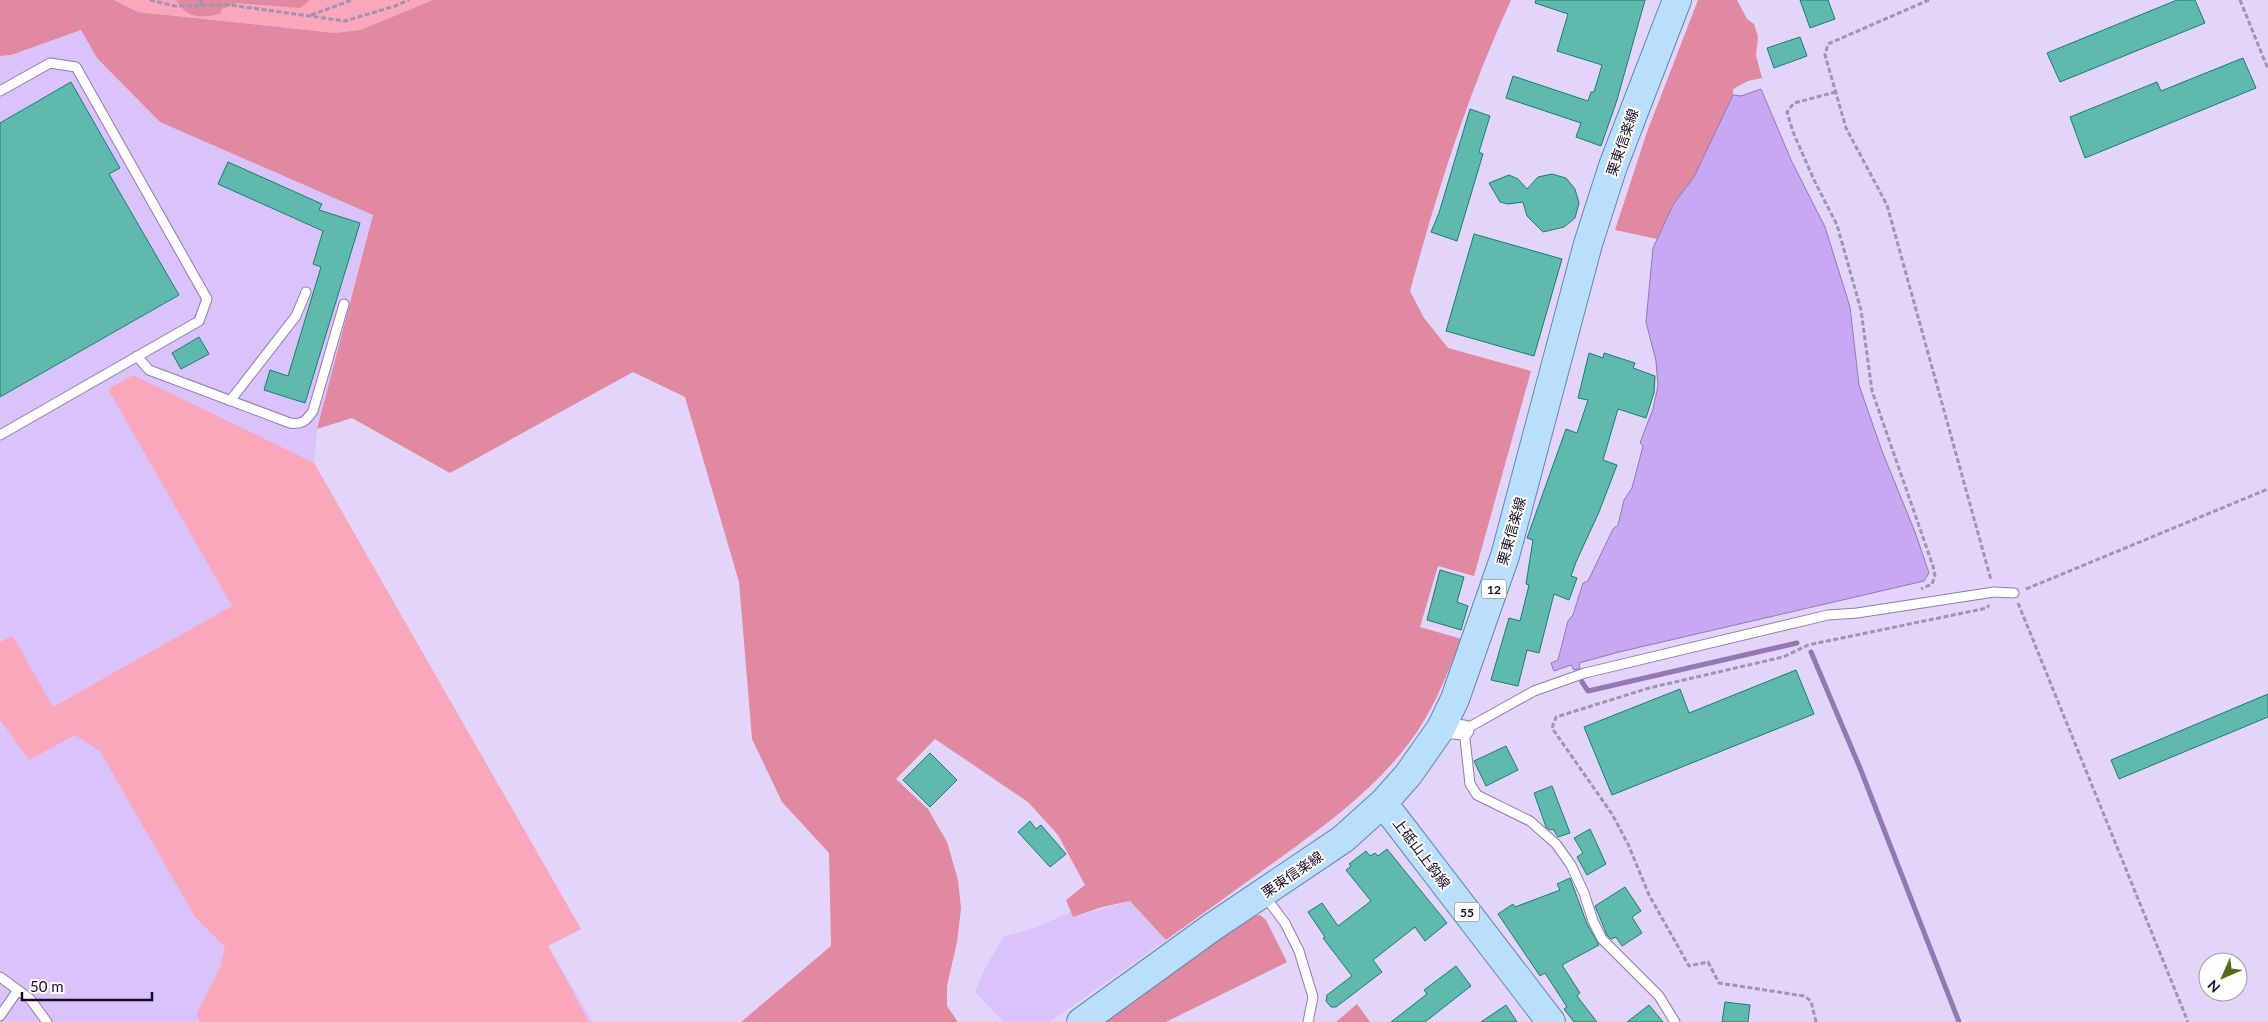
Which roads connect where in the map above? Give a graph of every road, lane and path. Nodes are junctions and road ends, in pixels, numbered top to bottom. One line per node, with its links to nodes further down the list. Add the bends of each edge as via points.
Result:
1 (150, 0): 8 (path, via 175,6)
2 (201, 0): 8 (path)
3 (352, 0): 9 (path)
4 (409, 0): 9 (path, via 345,21)
5 (1677, 0): 22 (main road, 栗東信楽線 / 12, via 1613,166 1588,244 1505,556 1455,699)
6 (1929, 0): 12 (path, via 1828,44 1825,55)
7 (2240, 0): 10 (path)
8 (202, 6): 9 (path, via 230,5)
9 (310, 16)
10 (2268, 69)
11 (0, 91): 15 (lane, via 50,63 76,67 207,299 199,321)
12 (1836, 92): 19 (path, via 1794,103 1787,112 1814,180 1837,225 1861,310 1872,391 1933,566 1935,576 1932,584); 20 (path, via 1846,128 1887,205)
13 (306, 292): 16 (lane, via 296,316)
14 (344, 304): 16 (lane, via 313,411 306,421 290,423)
15 (137, 356): 16 (lane, via 149,370); 17 (lane)
16 (230, 401)
17 (0, 434)
18 (2268, 489): 21 (path)
19 (1912, 592)
20 (1994, 592): 21 (lane); 22 (lane, via 1828,615 1603,669 1534,691); 33 (path, via 1987,608 1808,645 1783,657 1649,688 1556,718 1552,728 1612,814 1649,895 1689,966 1708,962 1718,983 1804,996 1811,1001)
21 (2014, 593): 34 (path)
22 (1452, 729): 23 (main road, 栗東信楽線 / 12); 32 (lane, via 1470,784 1477,795 1530,821 1556,844 1571,865 1602,939 1658,996)
23 (1383, 803): 24 (main road, 栗東信楽線 / 12, via 1343,839); 31 (main road, 上砥山上鈎線 / 55)
24 (1263, 894): 29 (main road, 栗東信楽線 / 12); 30 (lane, via 1285,924 1299,951 1313,997)
25 (0, 977): 26 (lane)
26 (18, 990): 27 (lane); 28 (lane, via 30,999)
27 (0, 1016)
28 (47, 1022)
29 (1081, 1022)
30 (1308, 1022)
31 (1551, 1022)
32 (1675, 1022)
33 (1816, 1022)
34 (2188, 1022)

